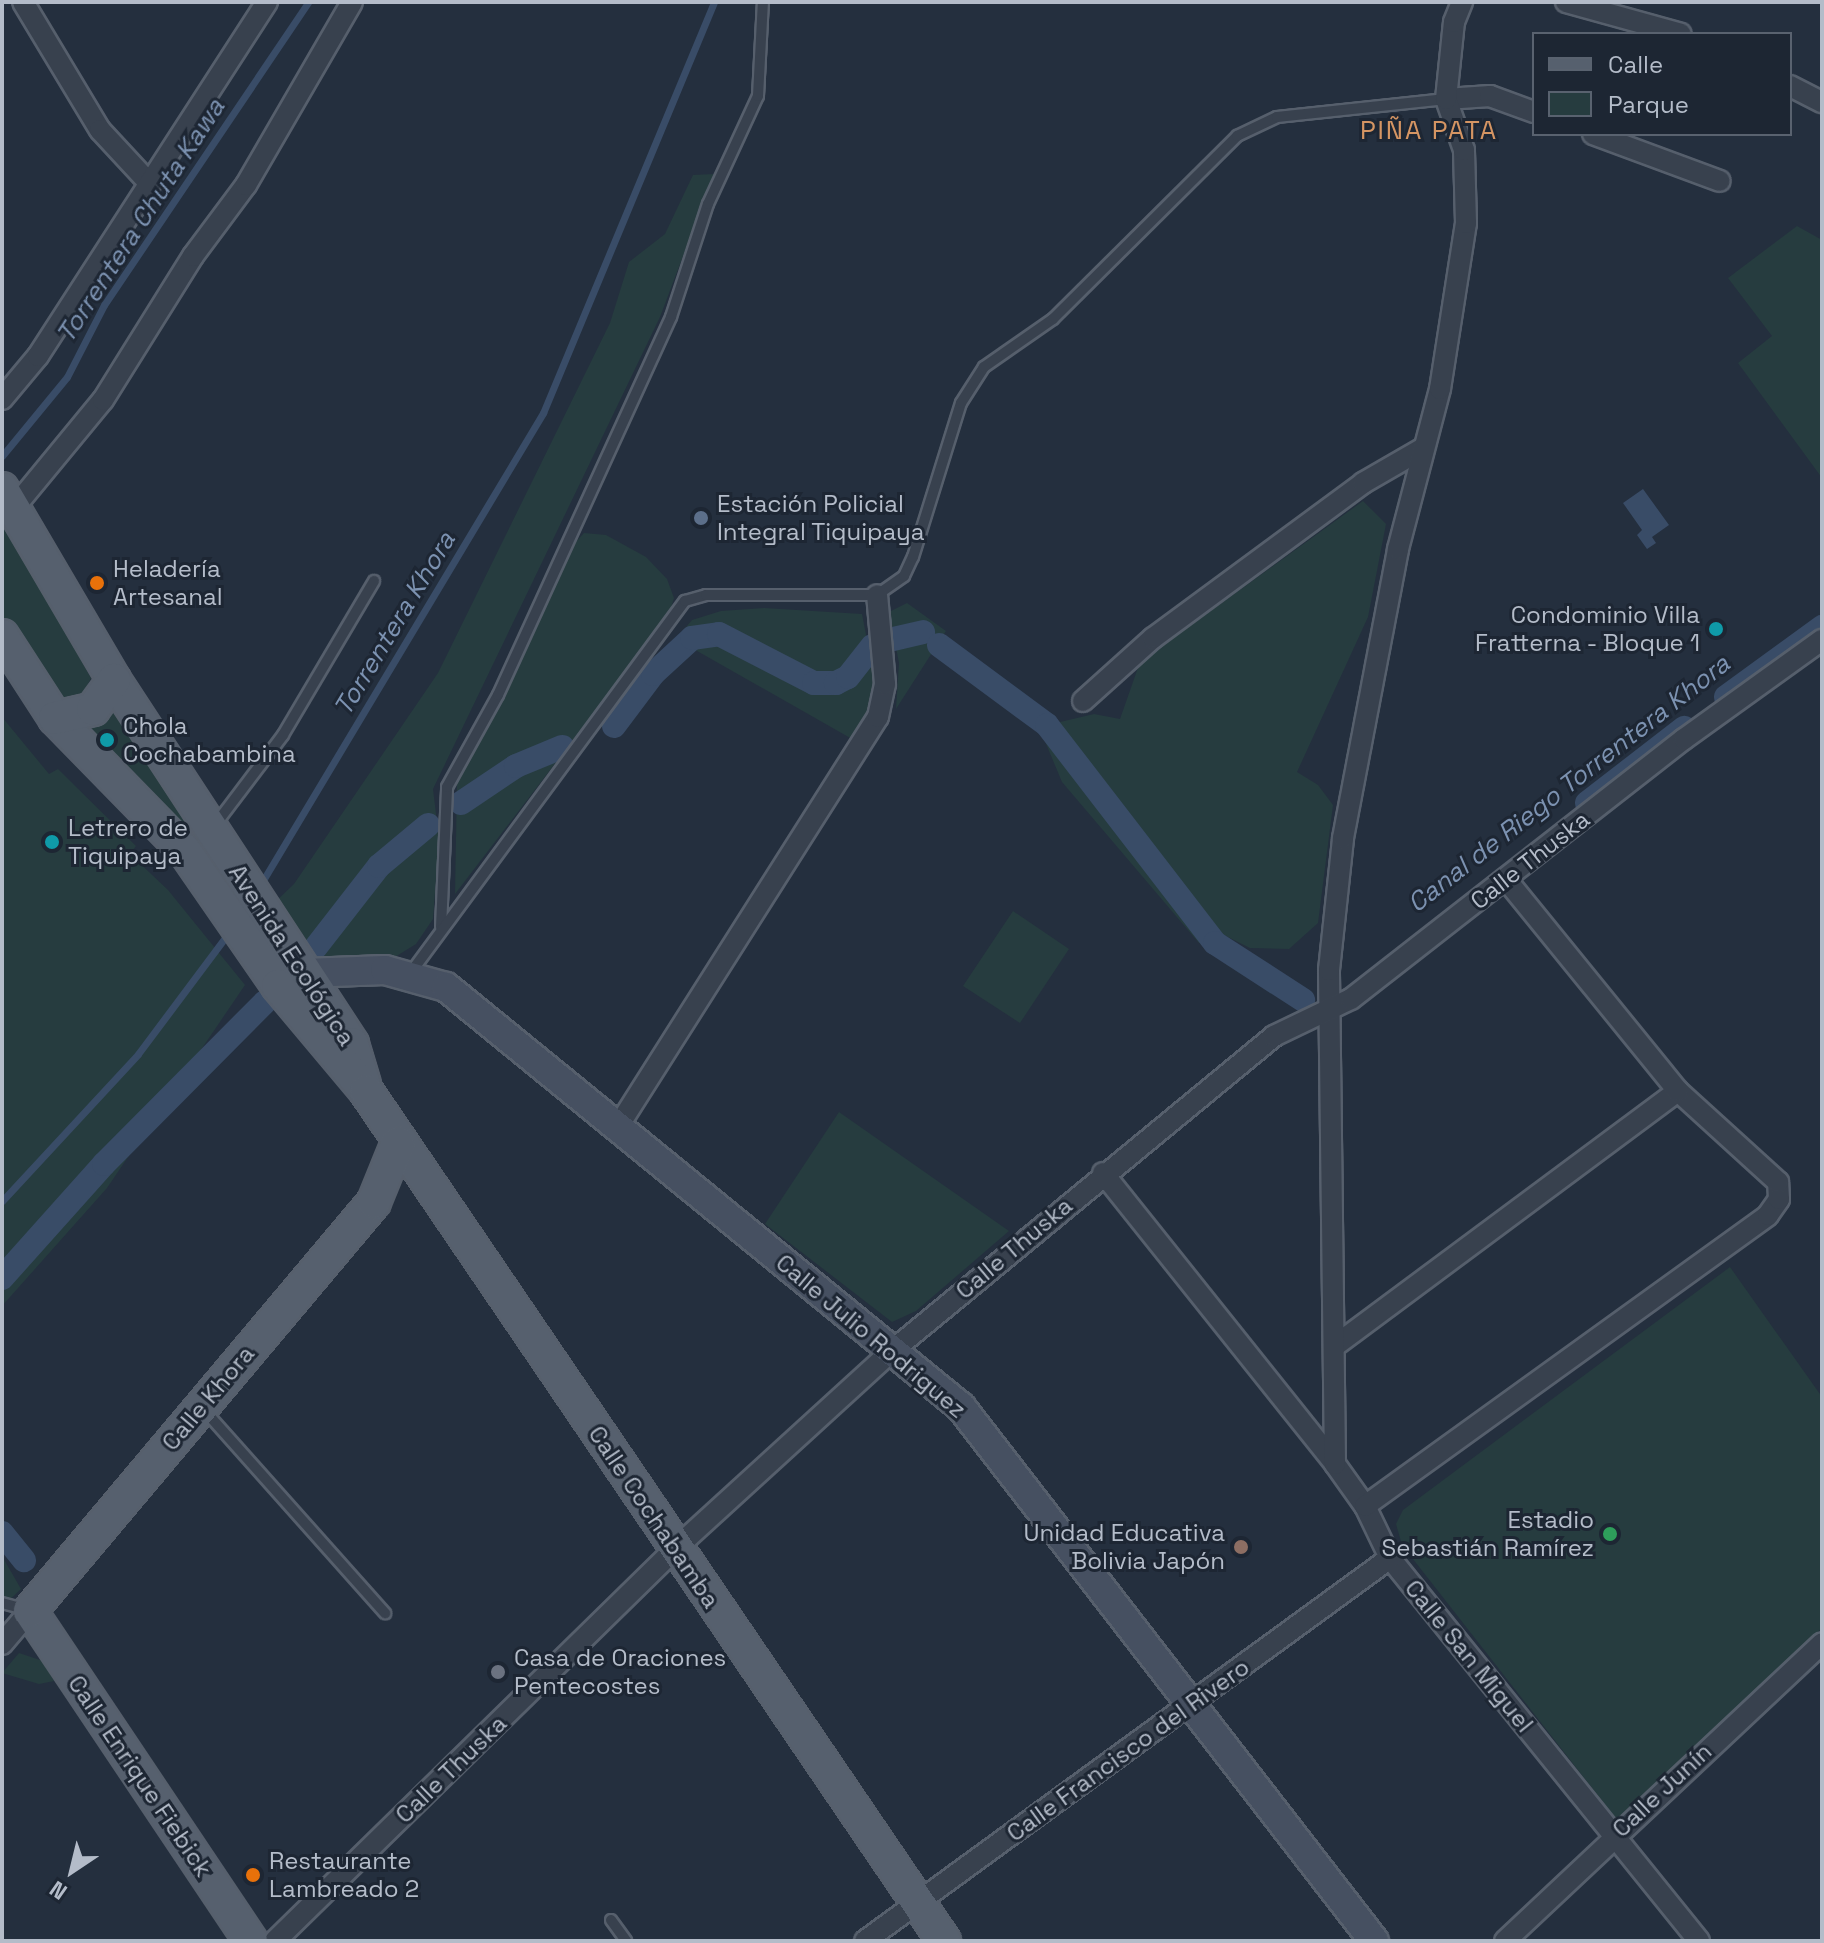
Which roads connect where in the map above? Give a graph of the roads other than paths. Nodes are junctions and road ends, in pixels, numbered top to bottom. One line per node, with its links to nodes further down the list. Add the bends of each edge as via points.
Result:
1 (23, 2): 14 (street, via 100,130)
2 (267, 2): 14 (street)
3 (352, 2): 17 (street, via 246,185 193,256 103,400)
4 (763, 2): 27 (lane, via 758,96 708,204 671,317 498,695 447,787)
5 (1462, 2): 9 (street, via 1454,22)
6 (1566, 2): 7 (street)
7 (1674, 32)
8 (1792, 87): 10 (street)
9 (1446, 99): 11 (street, via 1490,96); 16 (street, via 1464,150 1466,223 1440,389); 19 (lane, via 1277,117 1237,136 1053,319 984,367 961,403 913,557 904,576)
10 (1822, 102)
11 (1532, 111)
12 (1598, 136): 13 (street)
13 (1720, 181)
14 (150, 184): 15 (street, via 38,356)
15 (2, 399)
16 (1422, 449): 23 (street, via 1363,483 1153,638); 31 (street, via 1343,838)
17 (7, 499): 22 (main road, Avenida Ecológica)
18 (374, 581): 25 (lane)
19 (877, 595): 27 (lane, via 706,595 685,601); 34 (street, via 885,684 878,717)
20 (2, 636): 24 (main road, Avenida Ecológica)
21 (1822, 640): 26 (street, Calle Thuska, via 1684,739)
22 (114, 680): 24 (main road, via 93,709); 25 (main road, Avenida Ecológica)
23 (1083, 701)
24 (55, 718): 28 (main road, Avenida Ecológica, via 163,826)
25 (219, 841): 29 (main road, Avenida Ecológica)
26 (1506, 879): 31 (street, Calle Thuska, via 1351,999); 33 (street)
27 (441, 929): 30 (lane)
28 (255, 952): 29 (main road); 32 (main road, Avenida Ecológica, via 335,1060)
29 (305, 973): 30 (main road, Calle Julio Rodriguez, via 385,970); 32 (main road, Avenida Ecológica, via 352,1044)
30 (409, 975): 34 (main road, Calle Julio Rodriguez, via 446,987)
31 (1328, 1009): 36 (street, Calle Thuska, via 1274,1036); 37 (street)
32 (366, 1091): 35 (main road, Calle Cochabamba)
33 (1678, 1091): 37 (street); 41 (street, via 1778,1182 1779,1199 1768,1215)
34 (619, 1125): 38 (main road, Calle Julio Rodriguez)
35 (398, 1143): 39 (main road, Calle Khora, via 374,1202); 42 (main road, Calle Cochabamba)
36 (1103, 1173): 38 (street, Calle Thuska); 40 (street, Calle San Miguel)
37 (1336, 1345): 40 (street)
38 (892, 1351): 42 (street, Calle Thuska); 48 (main road, Calle Julio Rodriguez, via 961,1407)
39 (202, 1406): 44 (main road, Calle Khora); 45 (lane)
40 (1335, 1464): 41 (street, Calle San Miguel)
41 (1365, 1506): 43 (street, Calle San Miguel)
42 (676, 1548): 50 (main road, Calle Cochabamba); 53 (street, Calle Thuska)
43 (1390, 1558): 48 (street, Calle Francisco del Rivero); 49 (street, Calle San Miguel)
44 (16, 1607): 47 (street, Calle Khora); 52 (main road, Calle Enrique Fiebick)
45 (385, 1613)
46 (1822, 1643): 49 (street, Calle Junín)
47 (2, 1644)
48 (1191, 1707): 50 (street, Calle Francisco del Rivero); 57 (main road, Calle Julio Rodriguez)
49 (1613, 1834): 58 (street, Calle Junín); 59 (street, Calle San Miguel)
50 (916, 1901): 55 (street, Calle Francisco del Rivero); 56 (main road, Calle Cochabamba)
51 (611, 1920): 54 (lane)
52 (251, 1941)
53 (275, 1941)
54 (626, 1941)
55 (865, 1941)
56 (944, 1941)
57 (1374, 1941)
58 (1505, 1941)
59 (1699, 1941)

